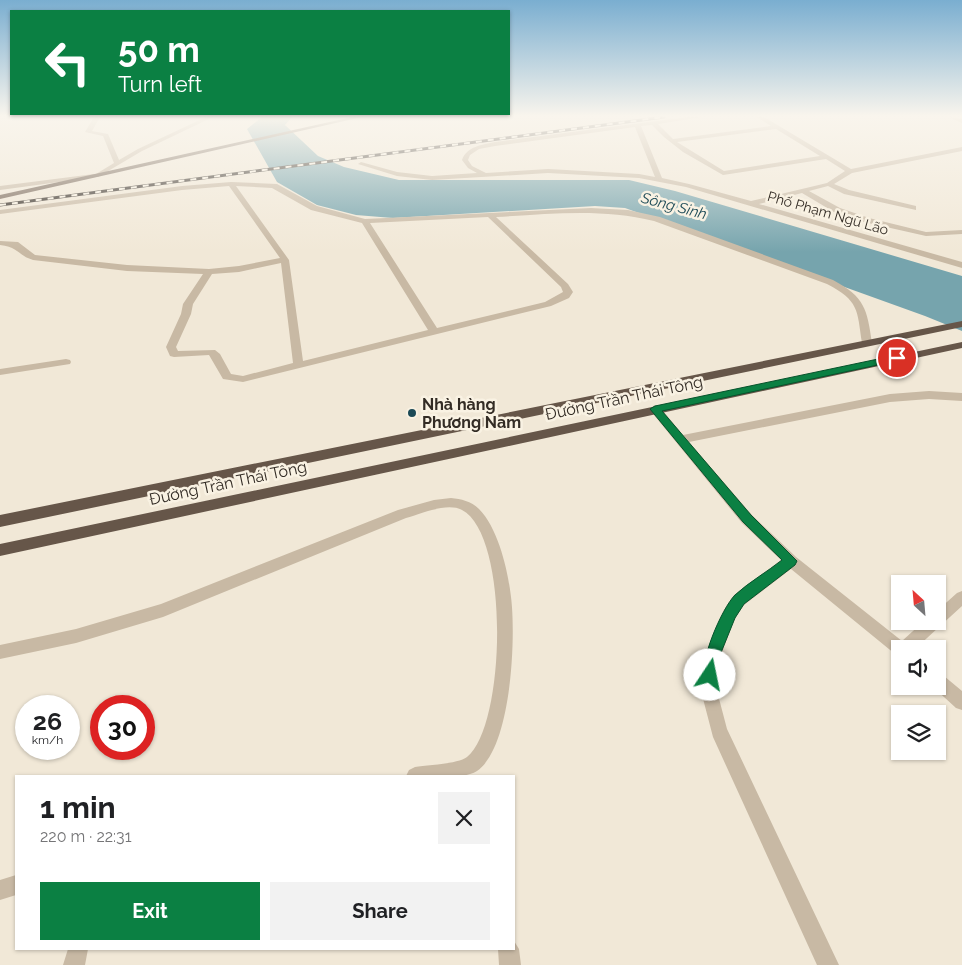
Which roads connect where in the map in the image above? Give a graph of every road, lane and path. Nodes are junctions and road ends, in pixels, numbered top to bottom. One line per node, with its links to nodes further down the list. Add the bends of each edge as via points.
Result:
1 (159, 162): 12 (main road)
2 (466, 162): 11 (street)
3 (652, 162): 13 (street)
4 (705, 162): 5 (street, via 726,173)
5 (795, 162)
6 (835, 162): 10 (street)
7 (898, 162): 10 (street)
8 (117, 163): 12 (street)
9 (361, 164): 11 (street, Phố Phạm Ngũ Lão, via 397,174 432,178)
10 (850, 171): 15 (street)
11 (483, 174): 13 (street, Phố Phạm Ngũ Lão, via 586,172)
12 (98, 175): 16 (street); 18 (main road)
13 (659, 180): 19 (street, Phố Phạm Ngũ Lão)
14 (231, 184): 21 (street); 23 (street, via 274,186 314,208); 26 (street)
15 (829, 184): 17 (street); 20 (street, via 847,192)
16 (0, 188)
17 (802, 190): 19 (street); 24 (street, via 837,210 867,220 926,234)
18 (0, 197)
19 (750, 203): 27 (street, Phố Phạm Ngũ Lão)
20 (913, 208)
21 (0, 212)
22 (491, 216): 23 (street); 30 (street, via 568,292 548,304); 31 (street, via 610,210 656,219 844,289 861,305)
23 (365, 221): 30 (street)
24 (962, 232)
25 (0, 243): 28 (street, via 15,244 26,254 41,259)
26 (285, 260): 28 (street); 34 (street)
27 (962, 265)
28 (209, 272): 34 (street, via 188,304 172,347 174,354 211,352 233,379)
29 (962, 324): 31 (highway, Đường Trần Thái Tông)
30 (434, 332): 34 (street)
31 (867, 343): 39 (highway, Đường Trần Thái Tông)
32 (958, 345): 37 (highway, Đường Trần Thái Tông)
33 (66, 362): 35 (street)
34 (298, 365)
35 (0, 372)
36 (962, 397): 38 (street, via 890,398)
37 (655, 409): 38 (street); 40 (highway, Đường Trần Thái Tông)
38 (682, 439): 41 (street, via 747,519)
39 (0, 521)
40 (0, 550)
41 (790, 561): 46 (street); 58 (street, via 739,600 729,615 711,660 709,691 719,731)
42 (962, 597): 43 (street)
43 (946, 611)
44 (925, 630): 45 (street)
45 (914, 640)
46 (891, 642)
47 (0, 652): 50 (street, via 76,636 163,610 403,514 454,503 466,506 476,512 493,546 504,598 505,640 500,700 489,741)
48 (946, 688): 49 (street)
49 (962, 702)
50 (472, 771): 51 (street)
51 (426, 775)
52 (15, 885): 53 (street)
53 (0, 890)
54 (78, 950): 56 (street)
55 (508, 950): 57 (street)
56 (74, 965)
57 (510, 965)
58 (828, 965)

